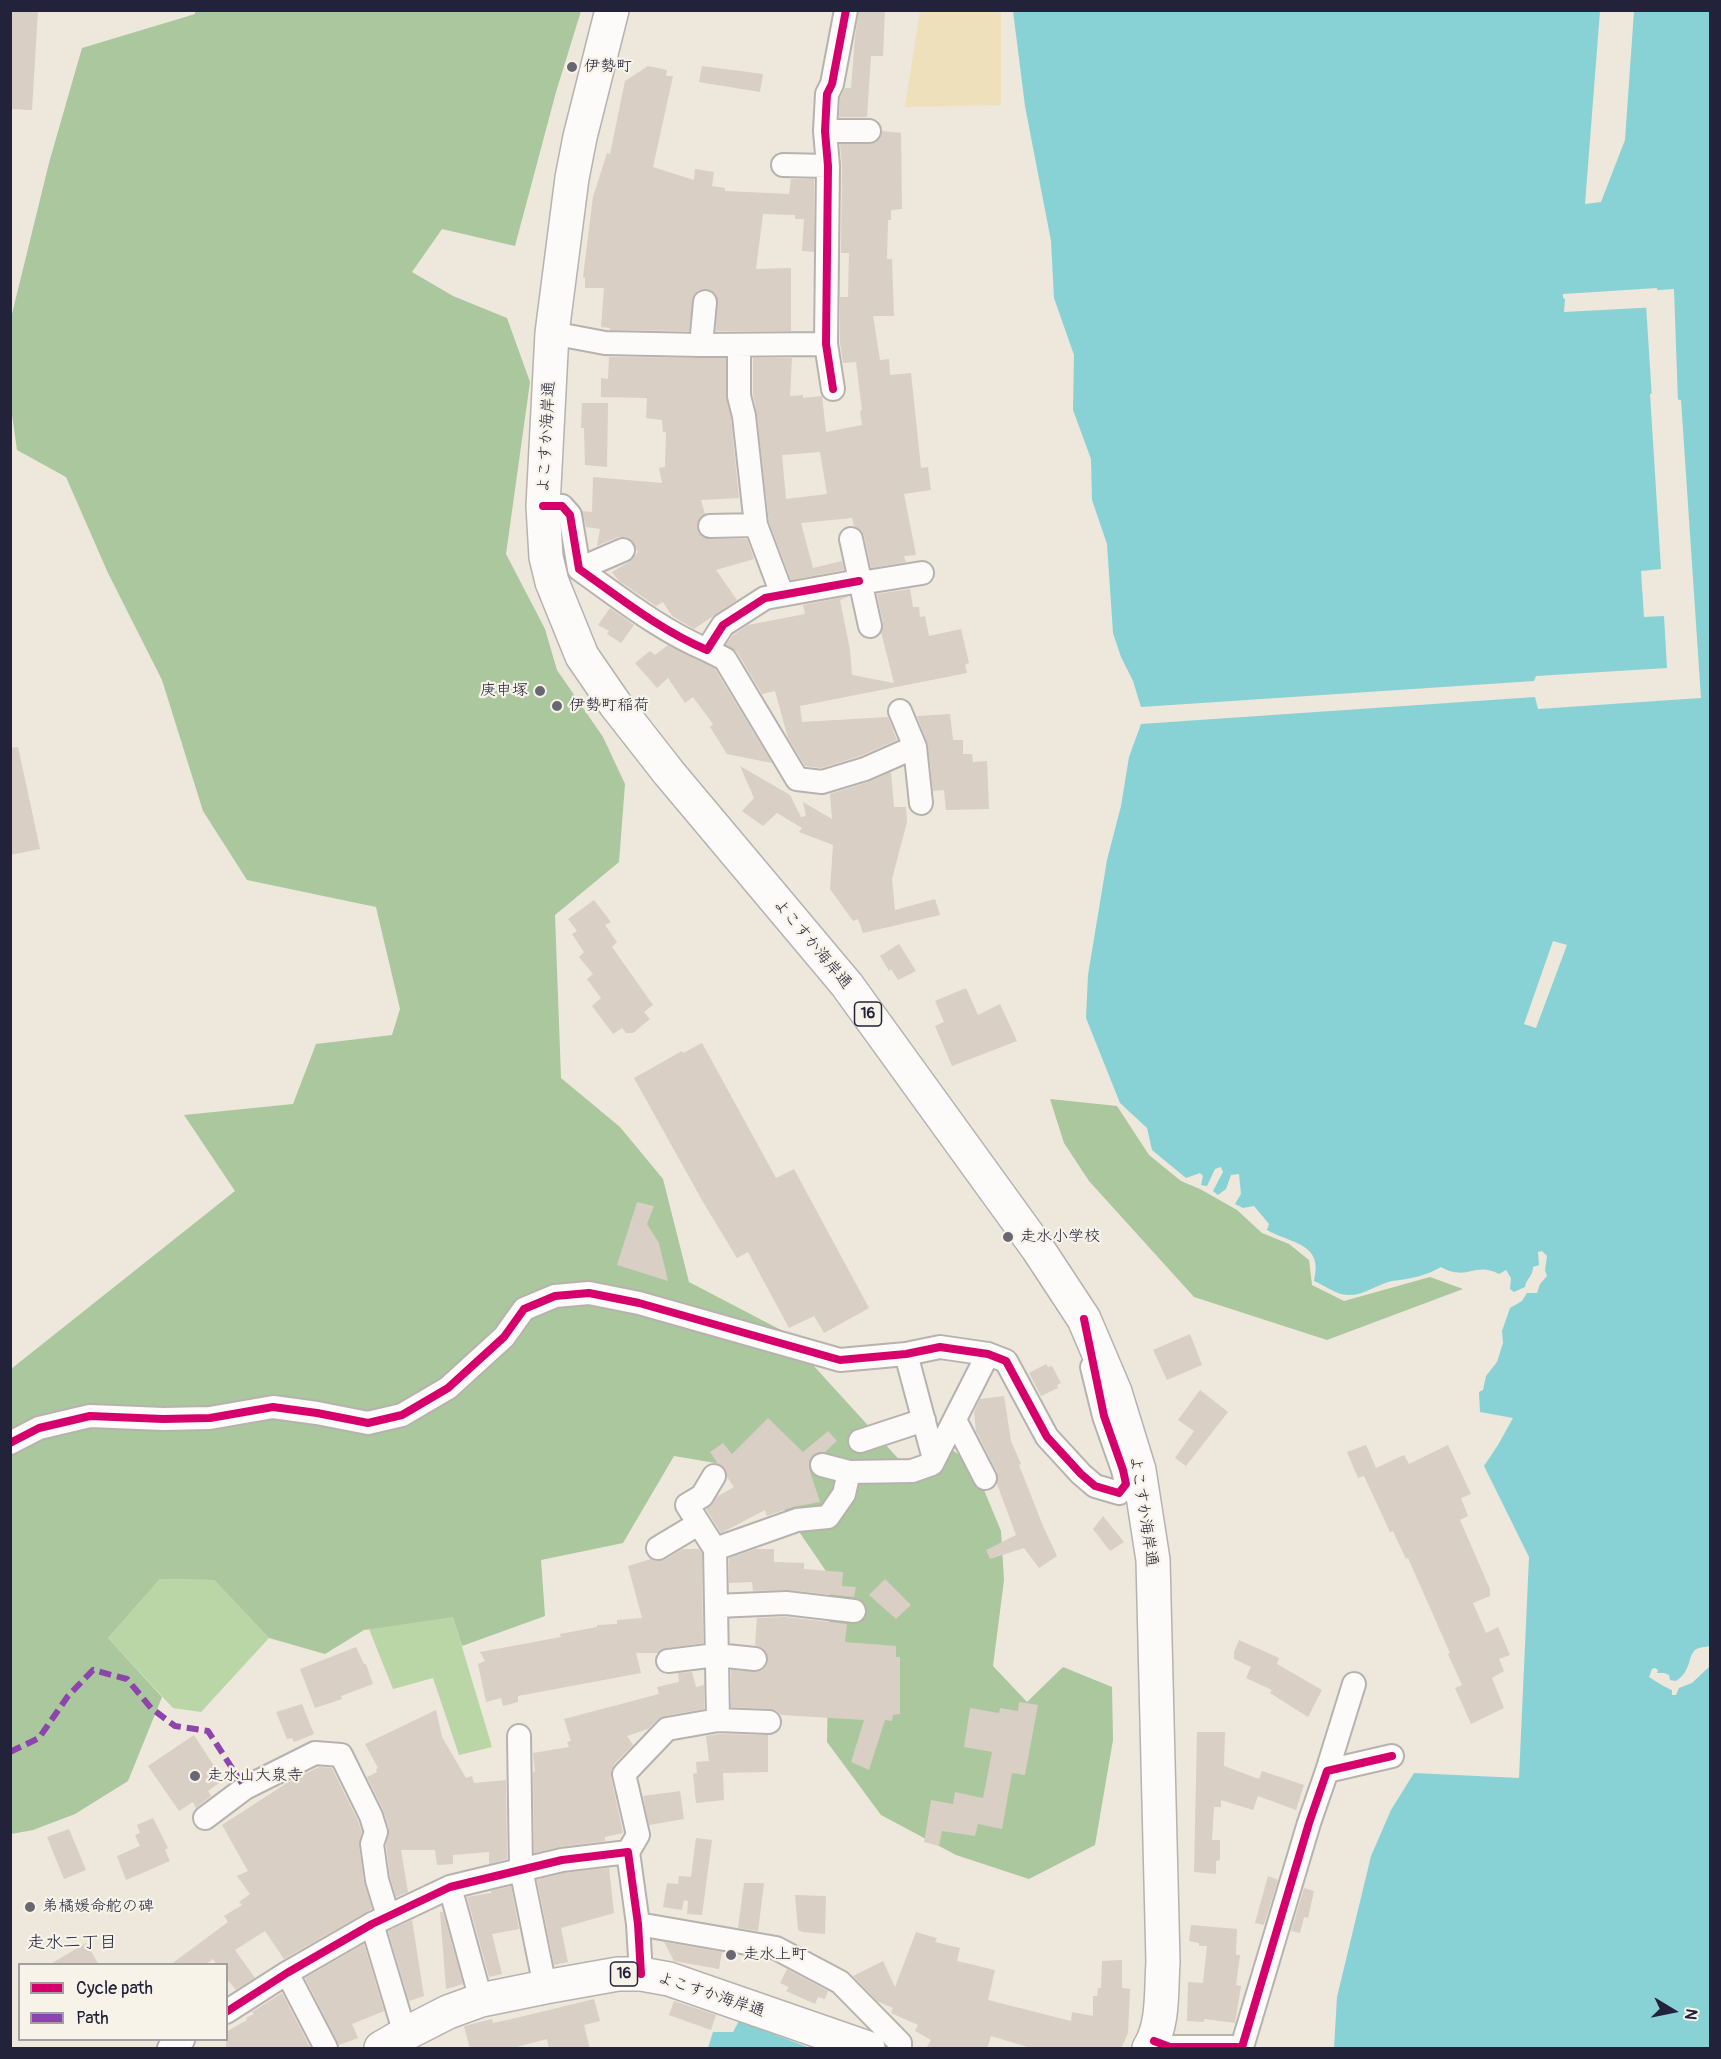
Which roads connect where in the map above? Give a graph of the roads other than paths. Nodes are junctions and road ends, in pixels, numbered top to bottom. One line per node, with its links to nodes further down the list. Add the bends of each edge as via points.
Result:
1 (612, 10): 8 (highway, よこすか海岸通 / 16, via 572,178)
2 (846, 10): 3 (street, via 827,94)
3 (825, 131): 4 (street); 6 (street)
4 (869, 131)
5 (783, 165): 6 (street)
6 (828, 166): 9 (street)
7 (705, 302): 10 (street)
8 (552, 333): 10 (street, via 605,343); 13 (highway, よこすか海岸通 / 16)
9 (826, 344): 11 (street); 12 (street)
10 (701, 345): 11 (street)
11 (739, 345): 14 (street, via 739,396)
12 (832, 388)
13 (543, 506): 18 (street, via 562,506 570,515); 27 (highway, よこすか海岸通 / 16, via 546,557 552,582 582,656 669,772 847,985 1038,1249)
14 (756, 525): 15 (street); 21 (street)
15 (710, 526)
16 (851, 540): 20 (street)
17 (623, 550): 18 (street)
18 (579, 569): 23 (street, via 644,616)
19 (922, 573): 20 (street)
20 (860, 582): 21 (street); 22 (street)
21 (782, 594): 23 (street, via 765,598 723,625)
22 (870, 626)
23 (707, 650): 25 (street, via 725,659 797,779 822,782)
24 (900, 711): 25 (street)
25 (915, 747): 26 (street)
26 (921, 803)
27 (1083, 1319): 29 (street, via 1104,1416 1124,1470 1126,1484 1119,1492 1095,1486 1081,1474 1047,1437 1006,1361); 65 (highway, よこすか海岸通 / 16, via 1115,1392 1140,1470 1153,1560 1163,1962 1160,2007)
28 (906, 1354): 29 (street, via 940,1347); 30 (street); 33 (street, via 840,1360 639,1303 589,1293 555,1296 524,1309 504,1337 448,1388 402,1415 368,1423 273,1407 210,1418 90,1416 39,1428)
29 (988, 1354): 31 (street)
30 (924, 1420): 32 (street); 34 (street)
31 (955, 1420): 34 (street); 38 (street)
32 (860, 1441)
33 (10, 1443)
34 (934, 1459): 36 (street, via 932,1464 912,1471)
35 (822, 1465): 36 (street)
36 (849, 1473): 41 (street, via 844,1494 828,1517 797,1520)
37 (714, 1476): 39 (street, via 702,1496 687,1505)
38 (985, 1478)
39 (698, 1524): 40 (street); 41 (street)
40 (658, 1548)
41 (715, 1549): 42 (street)
42 (716, 1606): 43 (street, via 786,1604); 44 (street)
43 (854, 1611)
44 (716, 1655): 45 (street); 46 (street); 48 (street)
45 (755, 1659)
46 (668, 1661)
47 (1354, 1684): 52 (street)
48 (718, 1720): 49 (street); 54 (street, via 667,1729 624,1773 638,1835)
49 (770, 1722)
50 (519, 1736): 55 (street)
51 (1392, 1756): 52 (street)
52 (1327, 1771): 65 (street, via 1242,2047)
53 (205, 1818): 57 (street, via 245,1788 315,1753 341,1755 376,1832 372,1844)
54 (627, 1851): 55 (street); 58 (street)
55 (521, 1869): 56 (street); 61 (street)
56 (450, 1887): 57 (street); 62 (street)
57 (380, 1920): 59 (street); 64 (street)
58 (638, 1924): 60 (street); 68 (street, via 776,1948 840,1982 900,2043)
59 (287, 1973): 63 (street); 66 (street)
60 (641, 1974): 61 (highway, よこすか海岸通 / 16, via 618,1974); 67 (highway, よこすか海岸通 / 16, via 669,1979)
61 (545, 1987): 62 (highway, よこすか海岸通 / 16)
62 (481, 2000): 64 (highway, よこすか海岸通 / 16, via 448,2012)
63 (230, 2001)
64 (393, 2041)
65 (1151, 2045)
66 (326, 2049)
67 (868, 2049)
68 (900, 2049)

